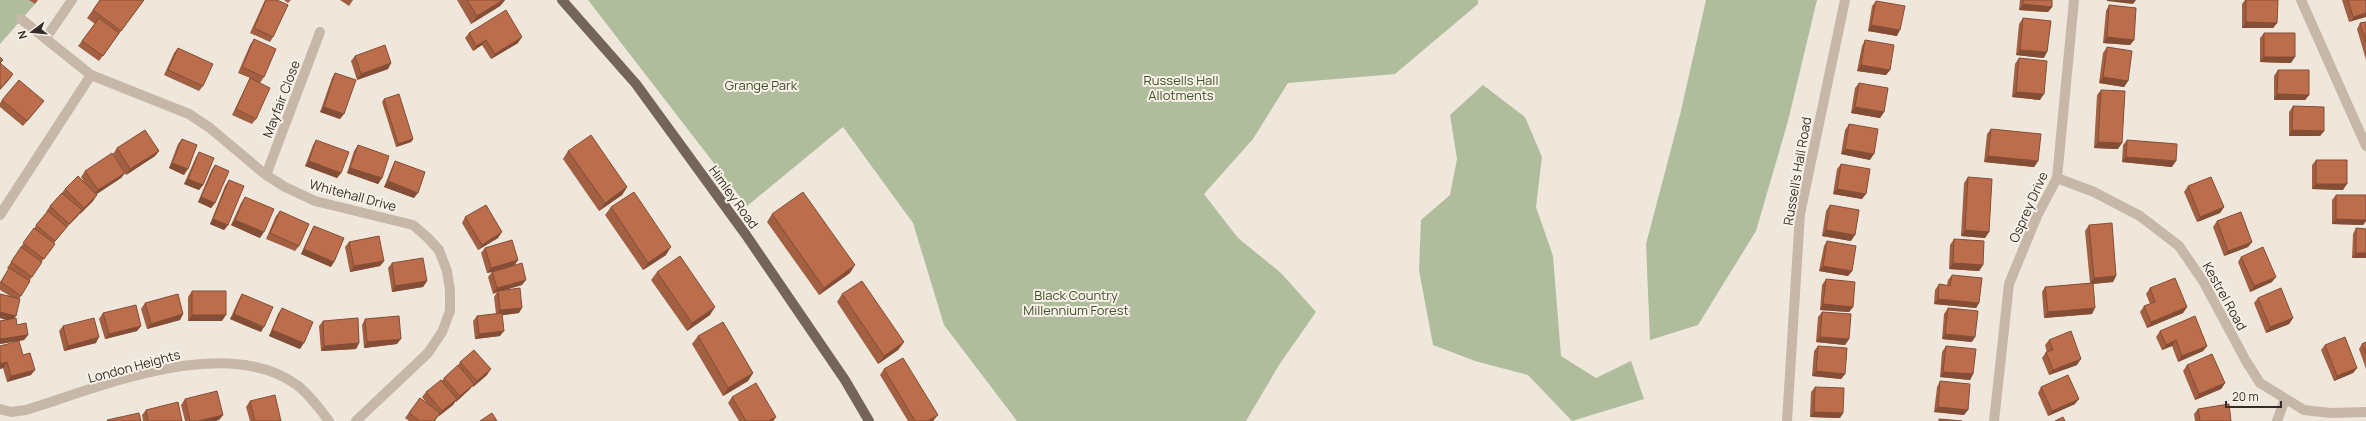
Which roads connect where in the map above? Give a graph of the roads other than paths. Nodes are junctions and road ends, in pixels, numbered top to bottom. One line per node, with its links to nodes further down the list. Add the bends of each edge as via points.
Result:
1 (72, 0): 8 (street)
2 (562, 0): 19 (main road, Himley Road, via 641,91 746,235 845,380)
3 (1844, 0): 20 (street, Russell's Hall Road, via 1800,214)
4 (2074, 0): 12 (street, Osprey Drive)
5 (2301, 0): 10 (street)
6 (21, 19): 8 (street, Whitehall Drive)
7 (320, 32): 11 (street, Mayfair Close)
8 (46, 38): 9 (street, Whitehall Drive)
9 (91, 75): 11 (street, Whitehall Drive, via 189,114 210,128); 13 (street)
10 (2366, 146)
11 (266, 175): 18 (street, Whitehall Drive, via 315,201 413,225 438,250 447,271 450,311 442,332 428,353)
12 (2057, 178): 14 (street, Kestrel Road, via 2094,192 2140,216 2179,246 2203,281 2260,383); 21 (street, Osprey Drive, via 2037,216 2009,284)
13 (0, 215)
14 (2285, 399): 16 (street, Kestrel Road, via 2304,410 2331,413); 22 (street)
15 (0, 409): 17 (street, London Heights, via 11,412 26,410 157,371 193,364 223,363 254,367 281,376 313,399)
16 (2366, 412)
17 (329, 421)
18 (356, 421)
19 (869, 421)
20 (1787, 421)
21 (1994, 421)
22 (2277, 421)

